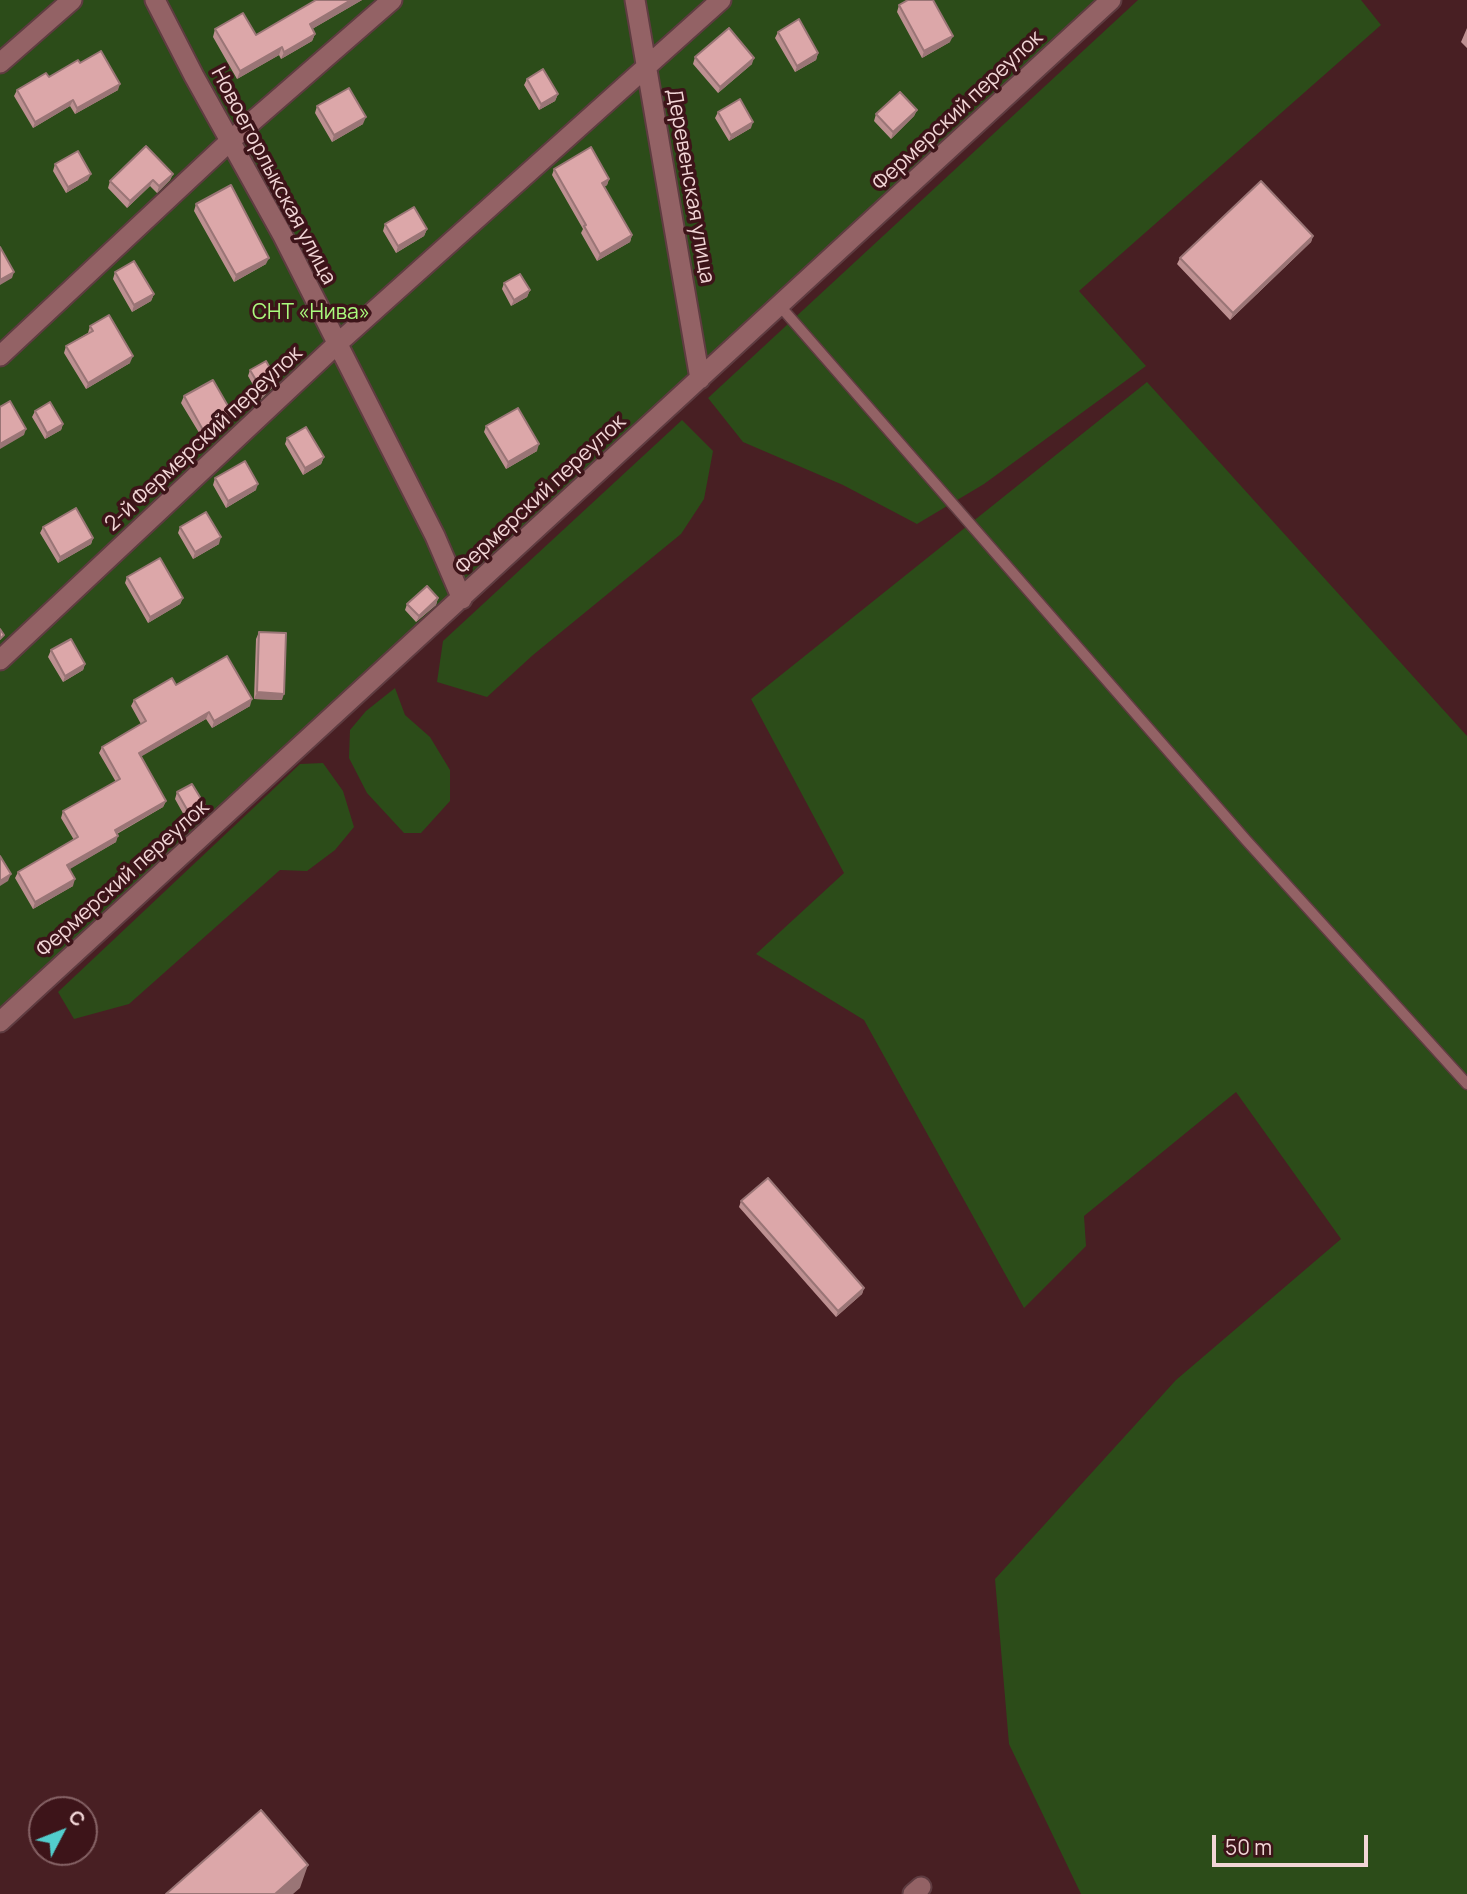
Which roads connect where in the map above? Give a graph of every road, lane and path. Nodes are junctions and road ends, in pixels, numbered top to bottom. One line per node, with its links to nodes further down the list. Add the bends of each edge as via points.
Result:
1 (72, 0): 7 (street)
2 (155, 0): 9 (street, Новоегорлыкская улица)
3 (392, 0): 9 (street)
4 (635, 0): 8 (street, Деревенская улица)
5 (721, 0): 8 (street, 2-й Фермерский переулок)
6 (1111, 0): 10 (street, Фермерский переулок)
7 (0, 63)
8 (646, 65): 11 (street, 2-й Фермерский переулок); 13 (street, Деревенская улица)
9 (231, 141): 11 (street, Новоегорлыкская улица); 12 (street)
10 (780, 306): 13 (street, Фермерский переулок); 17 (lane, via 1246,840)
11 (336, 345): 14 (street, Новоегорлыкская улица, via 435,536); 15 (street, 2-й Фермерский переулок)
12 (0, 356)
13 (701, 379): 14 (street, Фермерский переулок)
14 (462, 599): 16 (street, Фермерский переулок)
15 (0, 660)
16 (0, 1022)
17 (1467, 1084)

